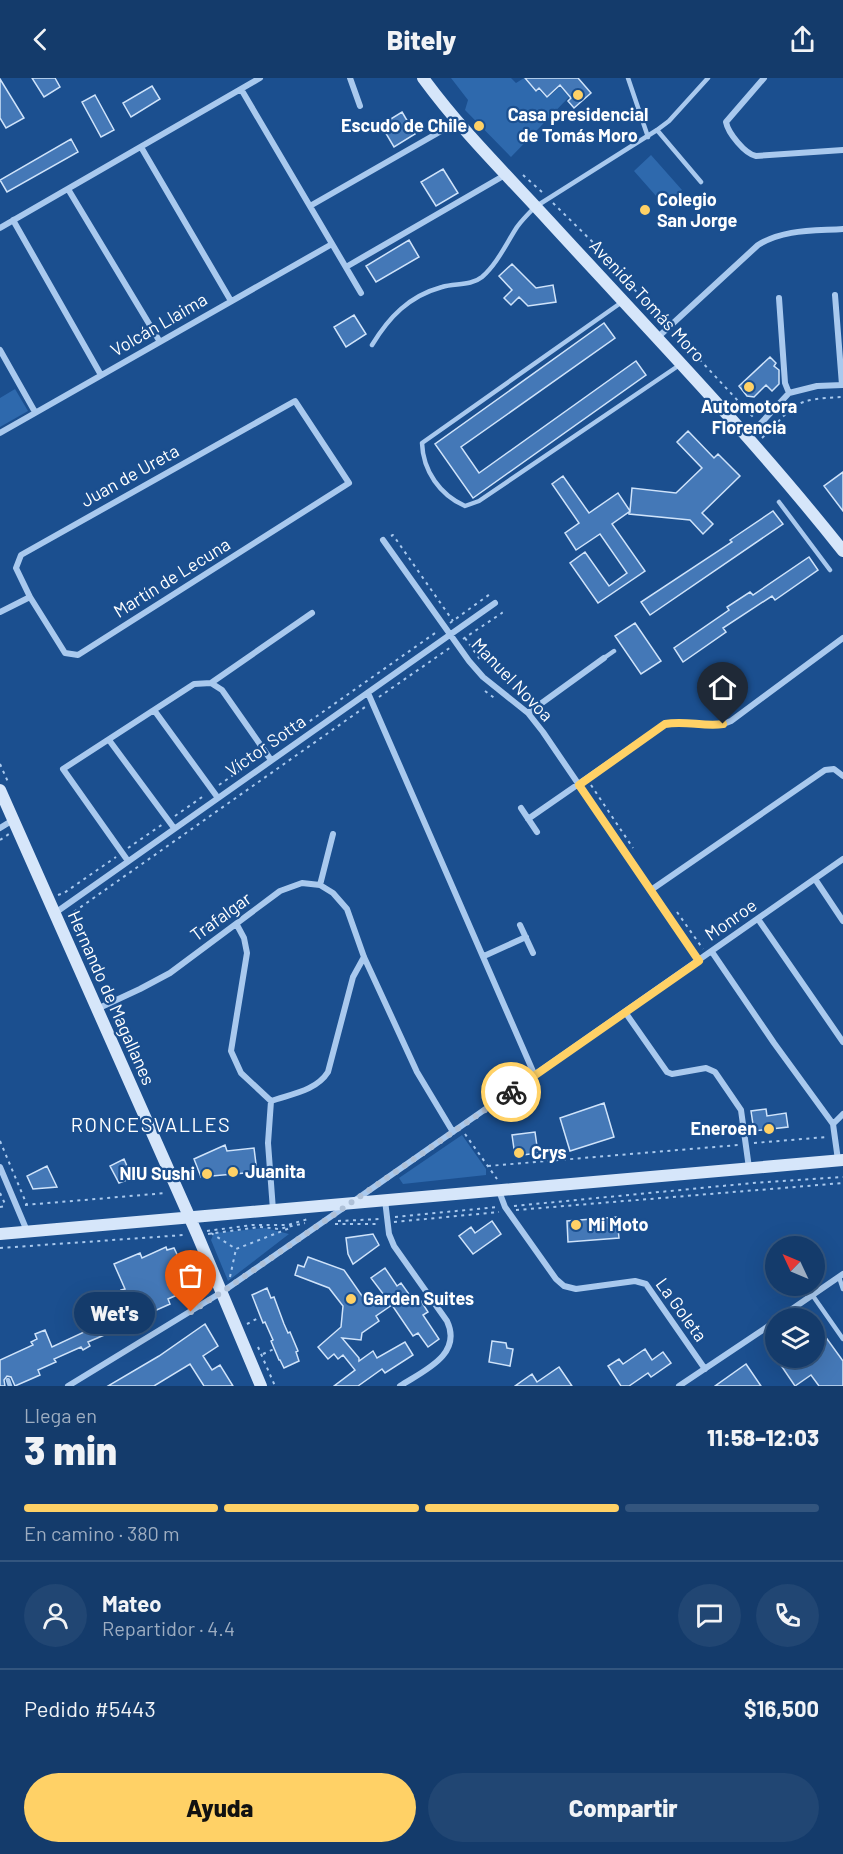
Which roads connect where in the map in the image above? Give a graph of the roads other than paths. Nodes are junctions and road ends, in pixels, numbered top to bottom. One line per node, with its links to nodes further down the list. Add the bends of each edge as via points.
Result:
1 (260, 78): 7 (street)
2 (350, 78): 8 (street)
3 (423, 78): 9 (main road, Avenida Tomás Moro)
4 (628, 78): 11 (lane)
5 (708, 78): 10 (lane)
6 (764, 78): 13 (street, via 726,122 748,154)
7 (241, 89): 12 (street); 17 (street)
8 (360, 106)
9 (456, 122): 14 (main road, Avenida Tomás Moro); 17 (street)
10 (657, 130): 11 (lane); 15 (lane)
11 (648, 136): 18 (lane)
12 (141, 147): 16 (street); 27 (street)
13 (843, 150)
14 (505, 175): 18 (main road, Avenida Tomás Moro); 23 (street)
15 (701, 182)
16 (68, 189): 19 (street); 30 (street)
17 (310, 206): 22 (street)
18 (535, 207): 28 (main road, Avenida Tomás Moro); 31 (lane, via 480,278 441,287 405,305 385,323)
19 (12, 220): 20 (street); 34 (street)
20 (0, 228)
21 (843, 229): 29 (street, via 787,233 758,245)
22 (332, 244): 23 (street); 27 (street, Volcán Llaima)
23 (346, 267): 24 (street)
24 (361, 292)
25 (835, 295): 35 (street)
26 (779, 298): 36 (street, via 784,383)
27 (231, 301): 30 (street, Volcán Llaima)
28 (623, 301): 29 (main road, Avenida Tomás Moro); 33 (lane, via 422,444 428,472 450,500 465,506 479,501)
29 (657, 338): 33 (main road, Avenida Tomás Moro)
30 (160, 342): 34 (street, Volcán Llaima)
31 (372, 345)
32 (0, 350): 38 (street)
33 (681, 364): 40 (main road, Avenida Tomás Moro)
34 (101, 375): 38 (street, Volcán Llaima)
35 (842, 385): 36 (street)
36 (789, 393): 40 (street)
37 (295, 401): 45 (street, Juan de Ureta, via 24,552 16,568); 45 (street, Martín de Lecuna, via 349,483 78,655 62,650)
38 (35, 412): 39 (street, Volcán Llaima)
39 (0, 432)
40 (748, 437): 43 (main road, Avenida Tomás Moro)
41 (779, 502): 44 (lane)
42 (383, 540): 49 (street, Manuel Novoa)
43 (843, 551)
44 (830, 570)
45 (30, 597): 47 (street)
46 (495, 603): 49 (street, Víctor Sotta)
47 (0, 612)
48 (312, 613): 53 (street)
49 (450, 635): 54 (street, Víctor Sotta); 56 (street, Manuel Novoa, via 483,677)
50 (843, 638): 60 (street, via 730,721 714,726 665,724)
51 (614, 651): 52 (lane)
52 (604, 658): 56 (street)
53 (211, 683): 55 (street, via 194,684); 58 (street, via 222,690)
54 (368, 693): 58 (street, Víctor Sotta); 83 (street)
55 (154, 710): 57 (street); 62 (street)
56 (528, 713): 60 (street, Manuel Novoa)
57 (109, 740): 67 (street); 71 (street, via 63,769)
58 (271, 760): 62 (street, Víctor Sotta)
59 (843, 777): 74 (street, via 834,769 825,770)
60 (579, 785): 65 (street); 74 (street, Manuel Novoa)
61 (0, 790): 64 (main road, Hernando de Magallanes)
62 (218, 798): 67 (street, Víctor Sotta)
63 (521, 808): 65 (street)
64 (13, 819): 66 (street); 75 (main road, Hernando de Magallanes)
65 (528, 819): 68 (street)
66 (0, 828)
67 (174, 828): 71 (street, Víctor Sotta)
68 (537, 832)
69 (333, 834): 73 (street)
70 (843, 859): 72 (street, Monroe)
71 (128, 861): 75 (street, Víctor Sotta)
72 (815, 879): 76 (street, Monroe); 77 (street)
73 (320, 885): 78 (street, Trafalgar, via 286,888); 84 (street, via 343,903)
74 (651, 890): 85 (street, Manuel Novoa)
75 (54, 914): 86 (main road, Hernando de Magallanes)
76 (758, 919): 81 (street, Monroe); 88 (street)
77 (843, 921)
78 (237, 925): 86 (street, Trafalgar, via 170,973); 90 (street, via 247,953 231,1051 241,1072)
79 (520, 925): 80 (street)
80 (526, 938): 82 (street); 83 (street)
81 (712, 952): 85 (street, Monroe); 92 (street)
82 (533, 953)
83 (484, 956): 89 (street)
84 (364, 957): 90 (street, via 353,977 324,1080); 93 (street, via 417,1072)
85 (699, 961): 87 (street, Monroe)
86 (96, 1010): 101 (main road, Hernando de Magallanes)
87 (625, 1012): 89 (street, Monroe); 96 (street, via 667,1072 706,1068 715,1072 741,1110)
88 (843, 1042)
89 (535, 1076): 93 (street, Monroe)
90 (271, 1101): 100 (street, via 268,1143)
91 (843, 1114): 92 (street)
92 (833, 1124): 94 (street)
93 (453, 1132): 99 (street, Monroe)
94 (841, 1160): 96 (main road)
95 (0, 1167): 102 (street)
96 (749, 1168): 97 (main road)
97 (502, 1190): 98 (main road); 112 (street, La Goleta, via 507,1209 556,1279 576,1289 635,1281 646,1284)
98 (385, 1200): 99 (main road); 117 (street, via 394,1246 447,1321 451,1333 450,1346 443,1356)
99 (351, 1203): 100 (main road); 105 (street, Monroe)
100 (273, 1210): 101 (main road)
101 (195, 1217): 102 (main road); 105 (main road, Hernando de Magallanes, via 206,1233)
102 (27, 1231): 103 (main road)
103 (0, 1234)
104 (841, 1275): 106 (street); 107 (lane)
105 (225, 1287): 115 (street, Monroe); 116 (main road, Hernando de Magallanes)
106 (825, 1287)
107 (843, 1289)
108 (813, 1296): 109 (street); 111 (lane)
109 (795, 1308)
110 (765, 1328): 112 (street)
111 (843, 1339)
112 (705, 1369): 118 (street)
113 (8, 1380): 114 (lane)
114 (10, 1386)
115 (68, 1386)
116 (261, 1386)
117 (400, 1386)
118 (679, 1386)

